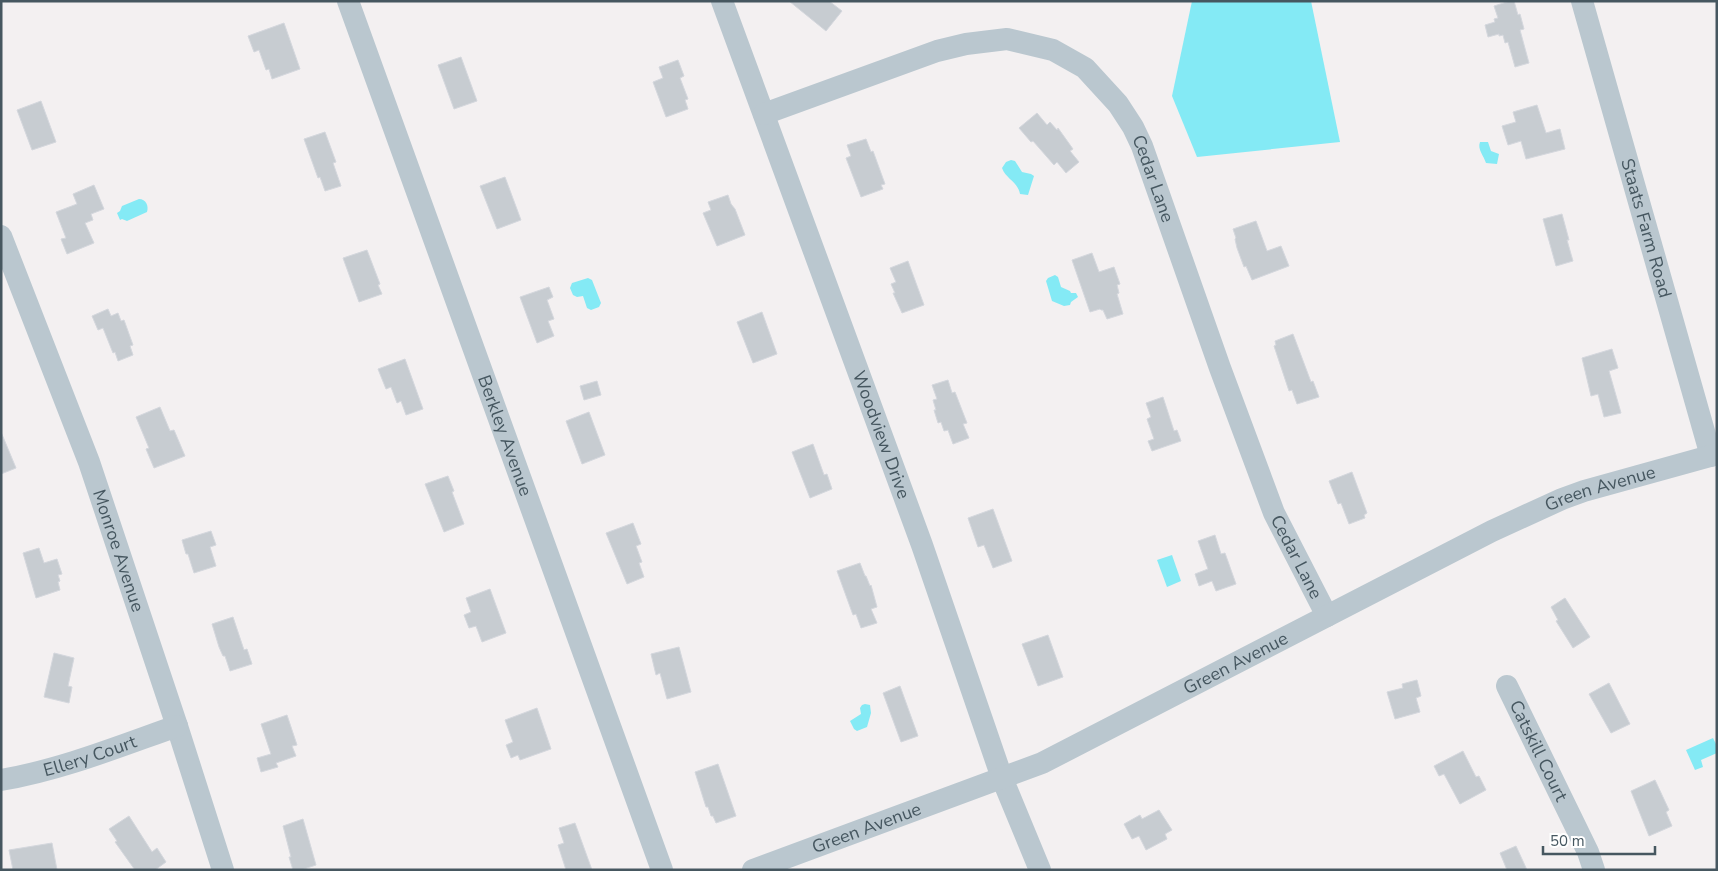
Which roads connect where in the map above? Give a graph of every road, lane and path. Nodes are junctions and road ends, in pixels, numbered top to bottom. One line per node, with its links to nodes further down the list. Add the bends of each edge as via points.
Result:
1 (348, 1): 14 (street, Berkley Avenue)
2 (722, 1): 4 (street, Woodview Drive)
3 (1582, 1): 7 (street, Staats Farm Road)
4 (764, 114): 8 (street, Cedar Lane, via 937,50 966,44 1007,39 1053,50 1084,68 1118,104 1142,146 1274,514); 11 (street, Woodview Drive, via 922,545)
5 (1, 236): 6 (street, Monroe Avenue)
6 (8, 271): 10 (street, Monroe Avenue, via 89,462)
7 (1714, 455): 8 (street, Green Avenue, via 1562,498)
8 (1327, 616): 11 (street, Green Avenue, via 1042,763)
9 (1506, 686): 17 (street, Catskill Court, via 1575,824)
10 (178, 726): 12 (street, Ellery Court, via 93,756); 13 (street, Monroe Avenue)
11 (1002, 778): 15 (street, Green Avenue); 16 (street, Woodview Drive)
12 (1, 780)
13 (223, 870)
14 (662, 870)
15 (753, 870)
16 (1040, 870)
17 (1594, 870)

